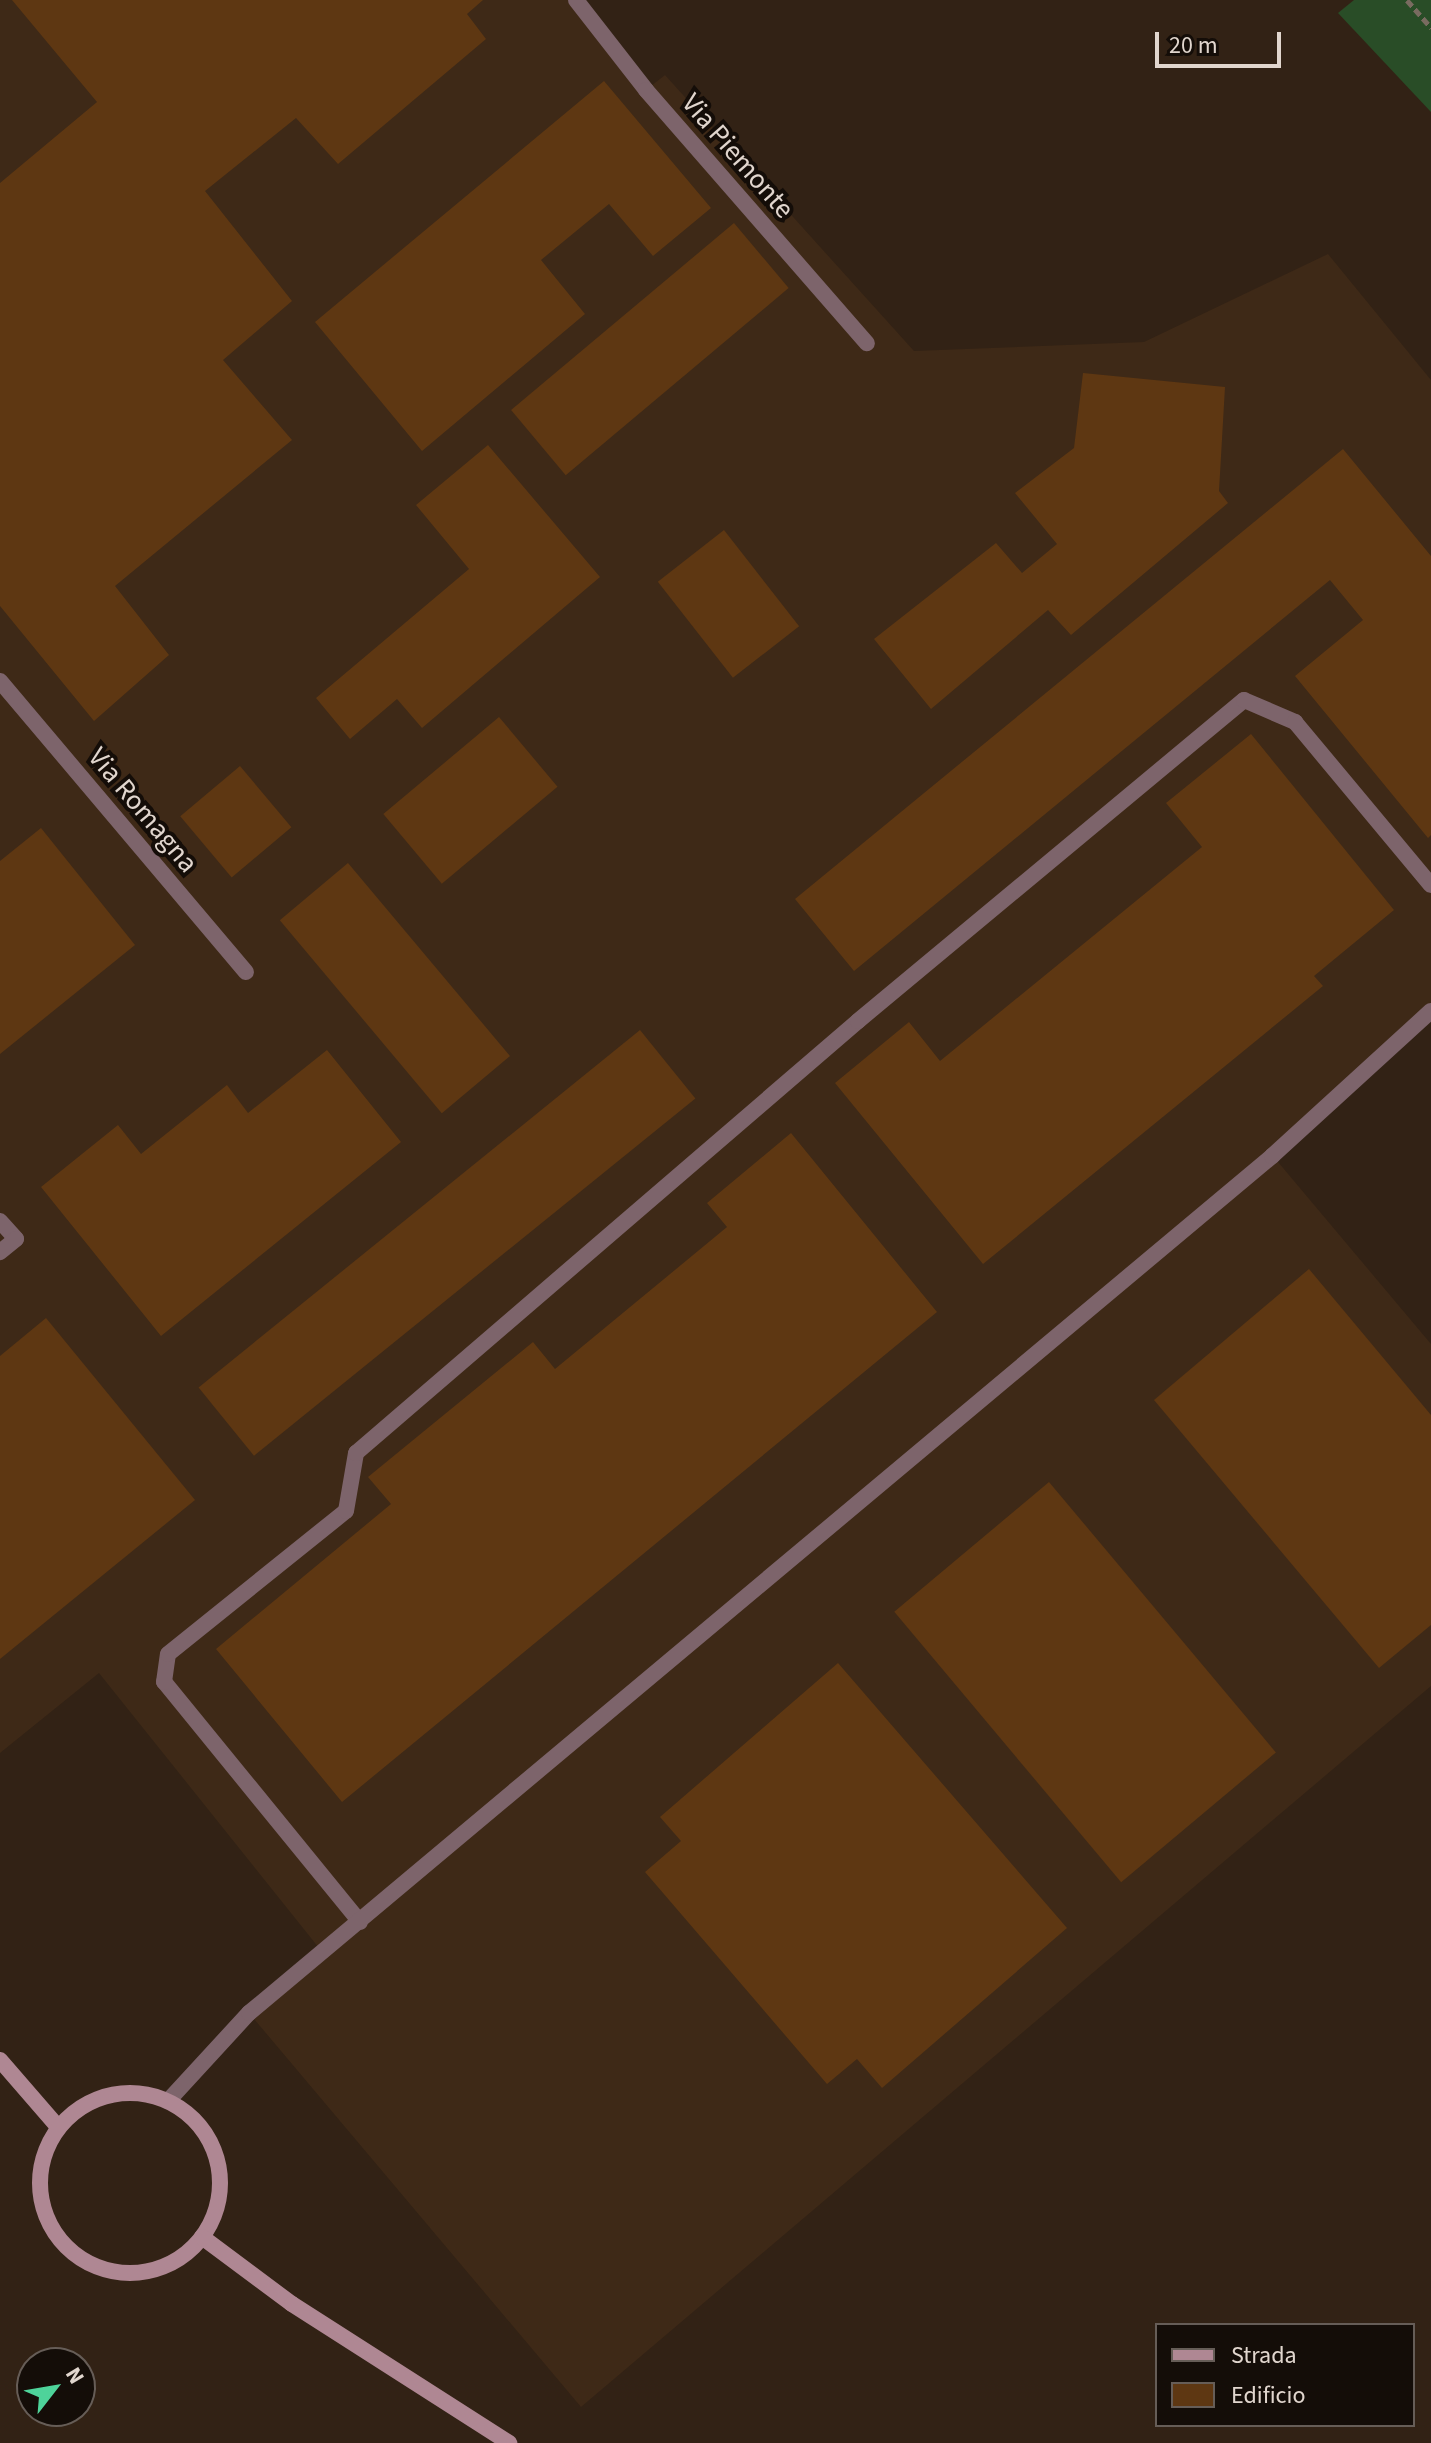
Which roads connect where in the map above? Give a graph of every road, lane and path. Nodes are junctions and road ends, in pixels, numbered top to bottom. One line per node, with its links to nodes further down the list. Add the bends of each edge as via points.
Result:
1 (576, 0): 4 (lane, Via Piemonte, via 646,90)
2 (1407, 0): 3 (path)
3 (1431, 28)
4 (867, 343)
5 (0, 681): 7 (lane, Via Romagna)
6 (1431, 885): 11 (lane, via 1295,722 1244,700 858,1021 356,1453 346,1511 168,1654 164,1682)
7 (246, 972)
8 (1431, 1011): 11 (lane, via 1291,1140)
9 (0, 1221): 10 (lane, via 16,1239)
10 (0, 1252)
11 (360, 1922): 13 (lane, via 249,2013)
12 (0, 2060): 14 (main road)
13 (168, 2101): 14 (main road, via 139,2093 109,2094 81,2106); 15 (main road, via 207,2136 217,2161 215,2213)
14 (58, 2127): 15 (main road, via 44,2152 39,2180 43,2208 55,2234 75,2255 100,2268 128,2273 157,2269 182,2257)
15 (202, 2237): 16 (main road, via 280,2296)
16 (509, 2443)

